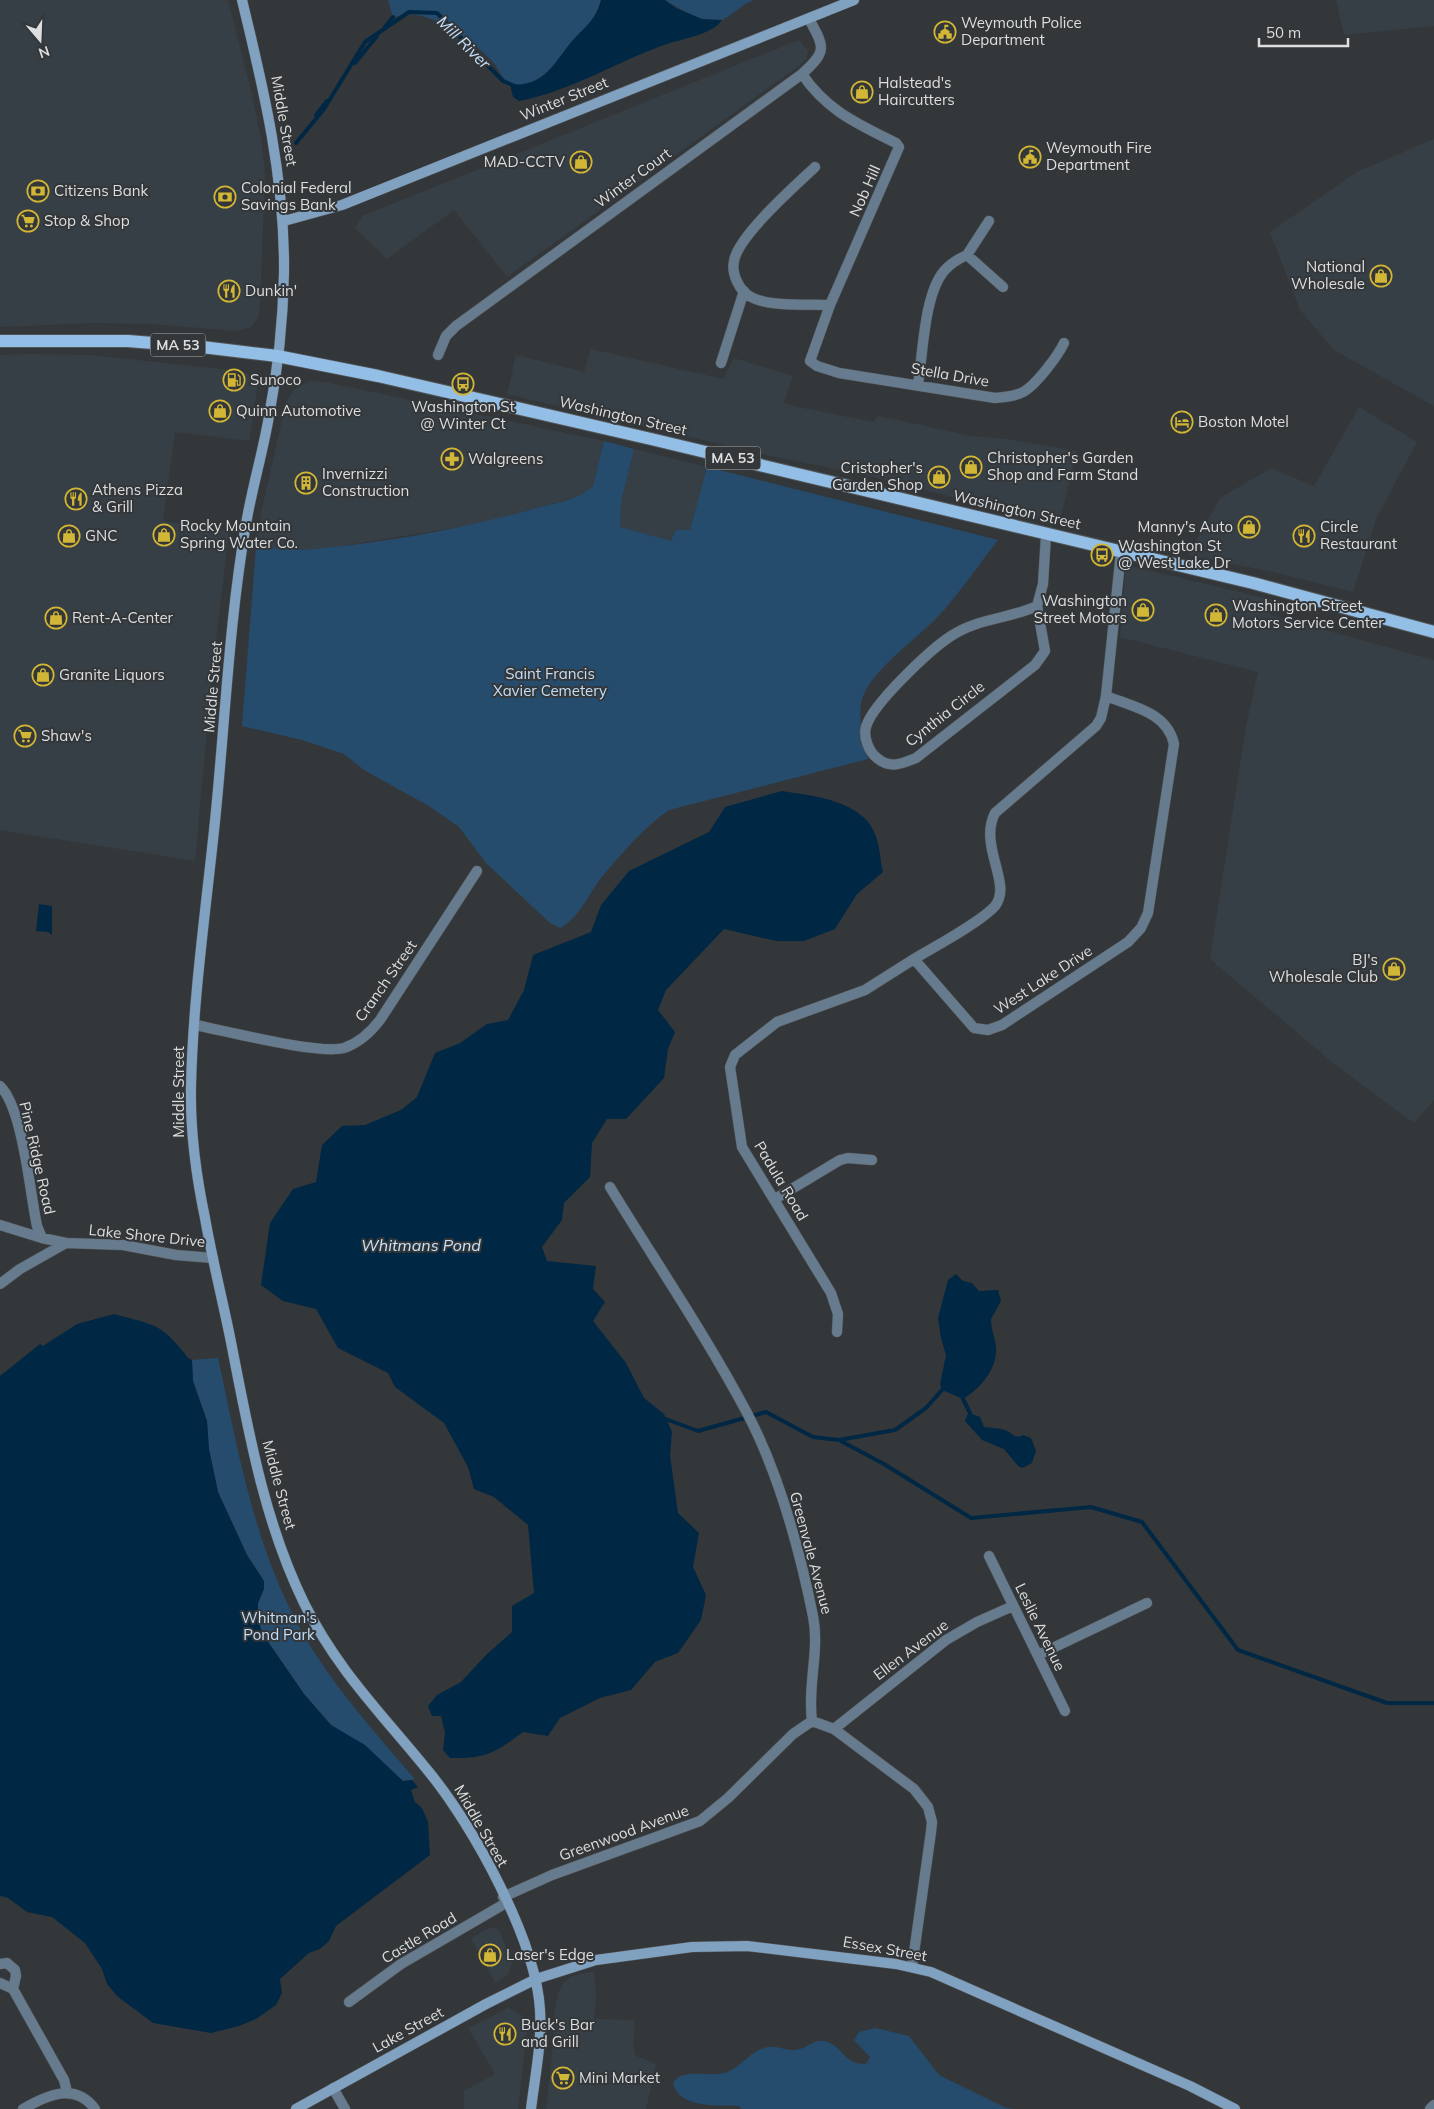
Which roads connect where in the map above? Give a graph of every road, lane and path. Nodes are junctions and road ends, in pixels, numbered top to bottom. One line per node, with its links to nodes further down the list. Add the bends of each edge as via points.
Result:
1 (242, 0): 6 (main road, Middle Street, via 266,102)
2 (854, 0): 3 (main road, Winter Street)
3 (809, 18): 4 (street, Winter Court, via 822,47 821,55); 6 (main road, Winter Street, via 342,206)
4 (802, 74): 11 (street, Nob Hill, via 822,101 899,147); 14 (street, Winter Court, via 456,326 446,336)
5 (815, 167): 10 (street, via 767,215 738,252 734,272)
6 (284, 221): 15 (main road, Middle Street, via 282,310)
7 (989, 221): 8 (street)
8 (967, 255): 9 (street); 18 (street, via 944,271 936,284)
9 (1003, 286)
10 (744, 291): 11 (street, via 750,297 763,301); 17 (street)
11 (830, 305): 16 (street, Nob Hill)
12 (0, 341): 15 (main road, Washington Street / MA 53, via 128,341)
13 (1064, 343): 18 (street, Stella Drive, via 1060,353 1024,392 1009,397 995,398)
14 (438, 355)
15 (277, 356): 19 (main road, Washington Street / MA 53, via 615,430); 26 (main road, Middle Street, via 269,415 241,556)
16 (810, 361): 18 (street, Stella Drive, via 839,373)
17 (721, 364)
18 (918, 384)
19 (1046, 535): 20 (main road, Washington Street / MA 53); 21 (street, Cynthia Circle, via 1043,584)
20 (1121, 552): 22 (main road, Washington Street / MA 53, via 1296,594); 23 (street)
21 (1037, 606): 21 (street, Cynthia Circle, via 967,627 950,636 919,663 870,717 866,736 873,755 890,765 916,758 1035,664 1045,650)
22 (1434, 632)
23 (1106, 696): 25 (street, via 1102,718 1096,726 995,813 988,838 1001,891 996,905 984,916); 25 (street, West Lake Drive, via 1165,722 1174,744 1150,903 1141,928 1128,942 1012,1020 988,1030 969,1024)
24 (477, 871): 26 (street, Cranch Street, via 380,1020 354,1044 321,1049)
25 (914, 959): 30 (street, Padula Road, via 865,990 777,1022 735,1055 730,1067 740,1137 746,1155)
26 (195, 1025): 34 (main road, Middle Street, via 191,1086 194,1149)
27 (0, 1086): 32 (street, Pine Ridge Road, via 7,1094 17,1121)
28 (872, 1160): 30 (street, via 840,1160)
29 (610, 1187): 42 (street, Greenvale Avenue, via 746,1411 779,1490 814,1618)
30 (775, 1199): 36 (street, Padula Road, via 831,1293 838,1314)
31 (0, 1225): 32 (street)
32 (42, 1238): 33 (street)
33 (66, 1243): 34 (street, Lake Shore Drive, via 124,1245); 35 (street, Lake Shore Drive)
34 (213, 1258): 44 (main road, Middle Street, via 265,1500 299,1591 354,1685 455,1807)
35 (0, 1284)
36 (838, 1332)
37 (988, 1556): 39 (street, Leslie Avenue)
38 (1147, 1603): 40 (street)
39 (1013, 1606): 40 (street, Leslie Avenue); 43 (street, Ellen Avenue, via 960,1630)
40 (1038, 1655): 41 (street, Leslie Avenue)
41 (1065, 1711)
42 (812, 1721): 43 (street); 44 (street, Greenwood Avenue, via 793,1734 700,1821 552,1875)
43 (834, 1729): 46 (street, via 914,1790 930,1814 931,1832)
44 (505, 1900): 47 (main road, Middle Street); 50 (street, Castle Road, via 401,1964)
45 (0, 1964): 49 (street, via 7,1963 15,1970)
46 (912, 1967): 47 (main road, Essex Street, via 776,1948 707,1946 596,1960); 59 (main road, Essex Street, via 936,1974)
47 (536, 1980): 51 (main road, Lake Street); 58 (main road, Middle Street, via 540,2033)
48 (0, 1983): 49 (street)
49 (13, 1989): 52 (street, via 64,2080)
50 (349, 2002)
51 (333, 2088): 56 (main road, Lake Street); 57 (street)
52 (67, 2092): 54 (street, via 43,2098); 55 (street, via 81,2096)
53 (1434, 2105): 60 (street)
54 (23, 2109)
55 (95, 2109)
56 (296, 2109)
57 (344, 2109)
58 (531, 2109)
59 (1235, 2109)
60 (1430, 2109)

